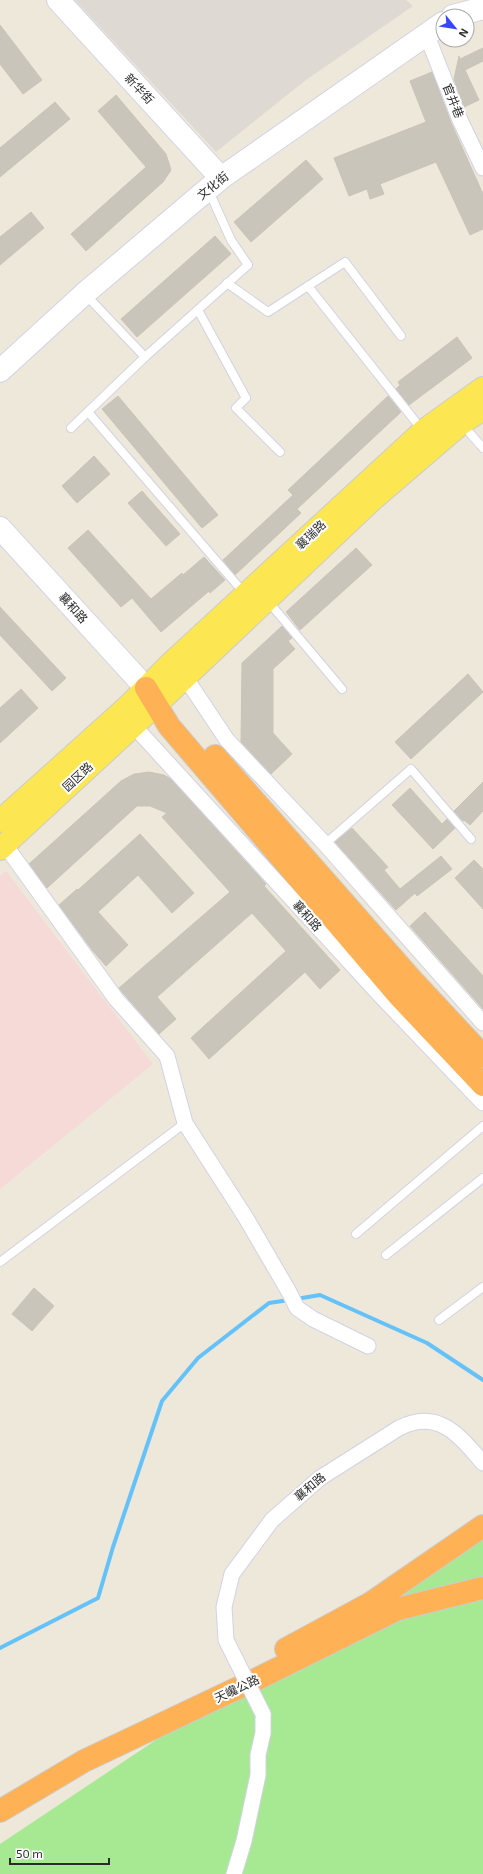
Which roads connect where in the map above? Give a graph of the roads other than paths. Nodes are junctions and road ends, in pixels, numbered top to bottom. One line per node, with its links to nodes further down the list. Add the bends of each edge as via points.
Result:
1 (58, 0): 4 (main road, 新华街)
2 (434, 28): 3 (street, 官井巷, via 460,120); 4 (main road, 文化街)
3 (483, 168)
4 (221, 178): 8 (main road, 文化街)
5 (212, 198): 6 (lane, via 231,240 248,266)
6 (227, 284): 7 (lane, via 268,312); 9 (lane)
7 (308, 286): 10 (lane, via 345,262); 18 (lane)
8 (84, 294): 11 (lane); 12 (main road, 文化街)
9 (198, 310): 11 (lane); 20 (lane, via 246,398 236,408)
10 (401, 336)
11 (145, 357): 15 (lane)
12 (0, 372)
13 (483, 388): 18 (main road, 襄瑞路)
14 (483, 409): 16 (main road, 襄瑞路)
15 (88, 412): 17 (lane); 22 (lane)
16 (462, 423): 19 (lane); 22 (main road, 襄瑞路)
17 (71, 428)
18 (423, 431): 22 (main road, 襄瑞路)
19 (483, 448)
20 (280, 452)
21 (0, 528): 25 (main road, 襄和路)
22 (256, 597): 23 (main road, 襄瑞路); 24 (lane); 25 (main road, 襄瑞路)
23 (185, 677): 25 (main road, 襄瑞路); 29 (street, via 227,740)
24 (342, 689)
25 (151, 697): 26 (main road, 园区路); 27 (main road, 园区路); 32 (highway, via 178,715 407,975); 33 (highway, via 169,726 394,991)
26 (134, 726): 30 (main road, 园区路); 34 (street, 襄和路, via 378,993)
27 (0, 821)
28 (472, 840): 29 (lane, via 411,769)
29 (325, 844): 31 (street)
30 (2, 847): 35 (street, via 116,999 167,1056)
31 (483, 1023)
32 (483, 1056)
33 (483, 1084)
34 (483, 1103)
35 (185, 1123): 40 (lane); 43 (street, via 246,1218 297,1308 313,1319)
36 (483, 1126): 38 (lane)
37 (483, 1178): 39 (lane)
38 (356, 1234)
39 (386, 1255)
40 (0, 1262)
41 (483, 1287): 42 (lane)
42 (439, 1320)
43 (368, 1346)
44 (483, 1463): 49 (street, 襄和路, bridge, via 447,1427 422,1420 410,1422 320,1478 272,1520 232,1574 224,1607 226,1640 263,1714 258,1774 244,1841)
45 (483, 1526): 47 (highway, via 371,1603)
46 (483, 1588): 47 (highway, 天巉公路, via 398,1609)
47 (84, 1761): 48 (highway, 天巉公路)
48 (0, 1811)
49 (234, 1874)

